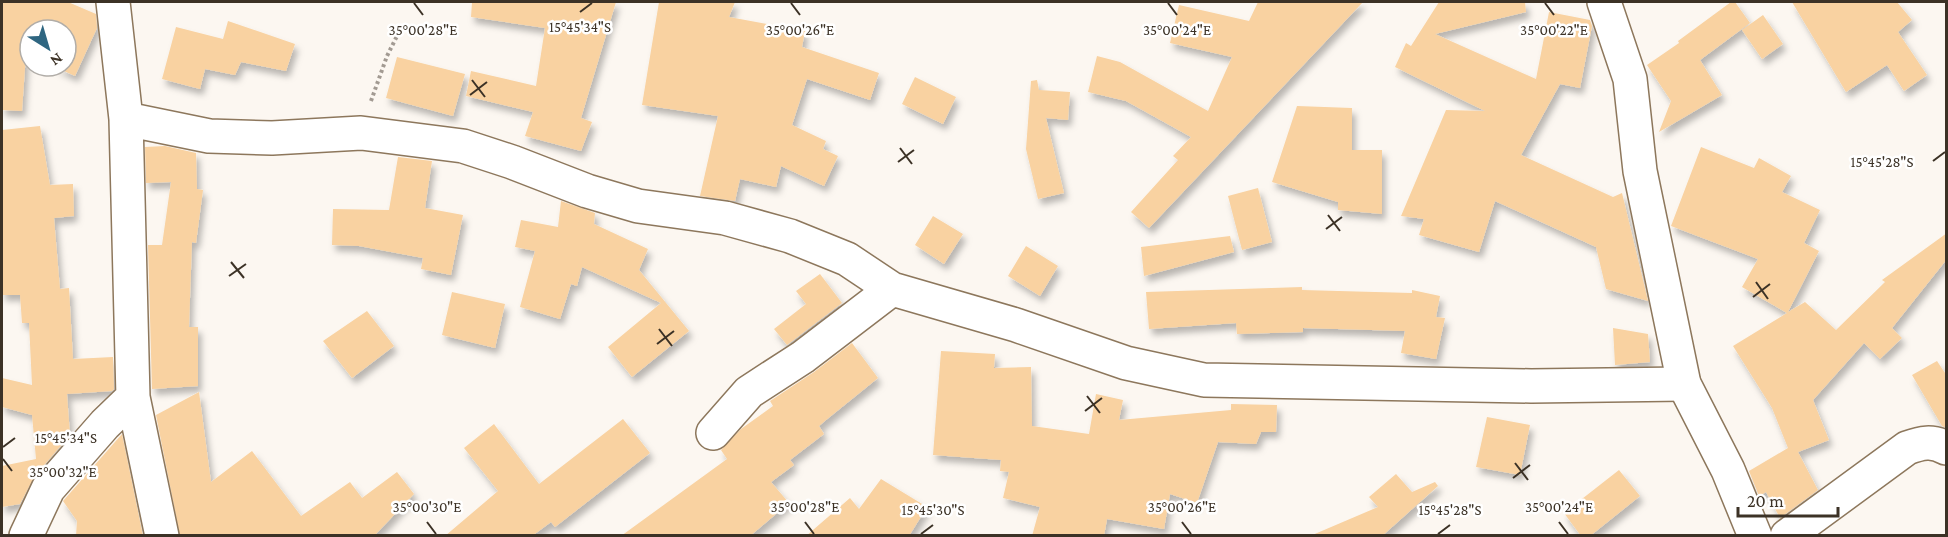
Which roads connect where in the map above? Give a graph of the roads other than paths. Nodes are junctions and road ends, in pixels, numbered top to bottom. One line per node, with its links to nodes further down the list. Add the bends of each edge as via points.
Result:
1 (113, 2): 3 (street)
2 (1604, 2): 5 (street, via 1630,79 1640,171)
3 (126, 119): 4 (street, via 209,136 272,138 361,133 463,146 638,206 725,218 790,236 847,259); 6 (street)
4 (892, 289): 5 (street, via 1016,325 1126,363 1204,380 1531,386); 7 (street, via 803,357 749,392)
5 (1684, 384): 11 (street, via 1728,470)
6 (133, 397): 9 (street, via 48,489); 10 (street)
7 (713, 434)
8 (1947, 448): 12 (street, via 1923,442 1907,448)
9 (26, 536)
10 (162, 536)
11 (1755, 536)
12 (1786, 536)

